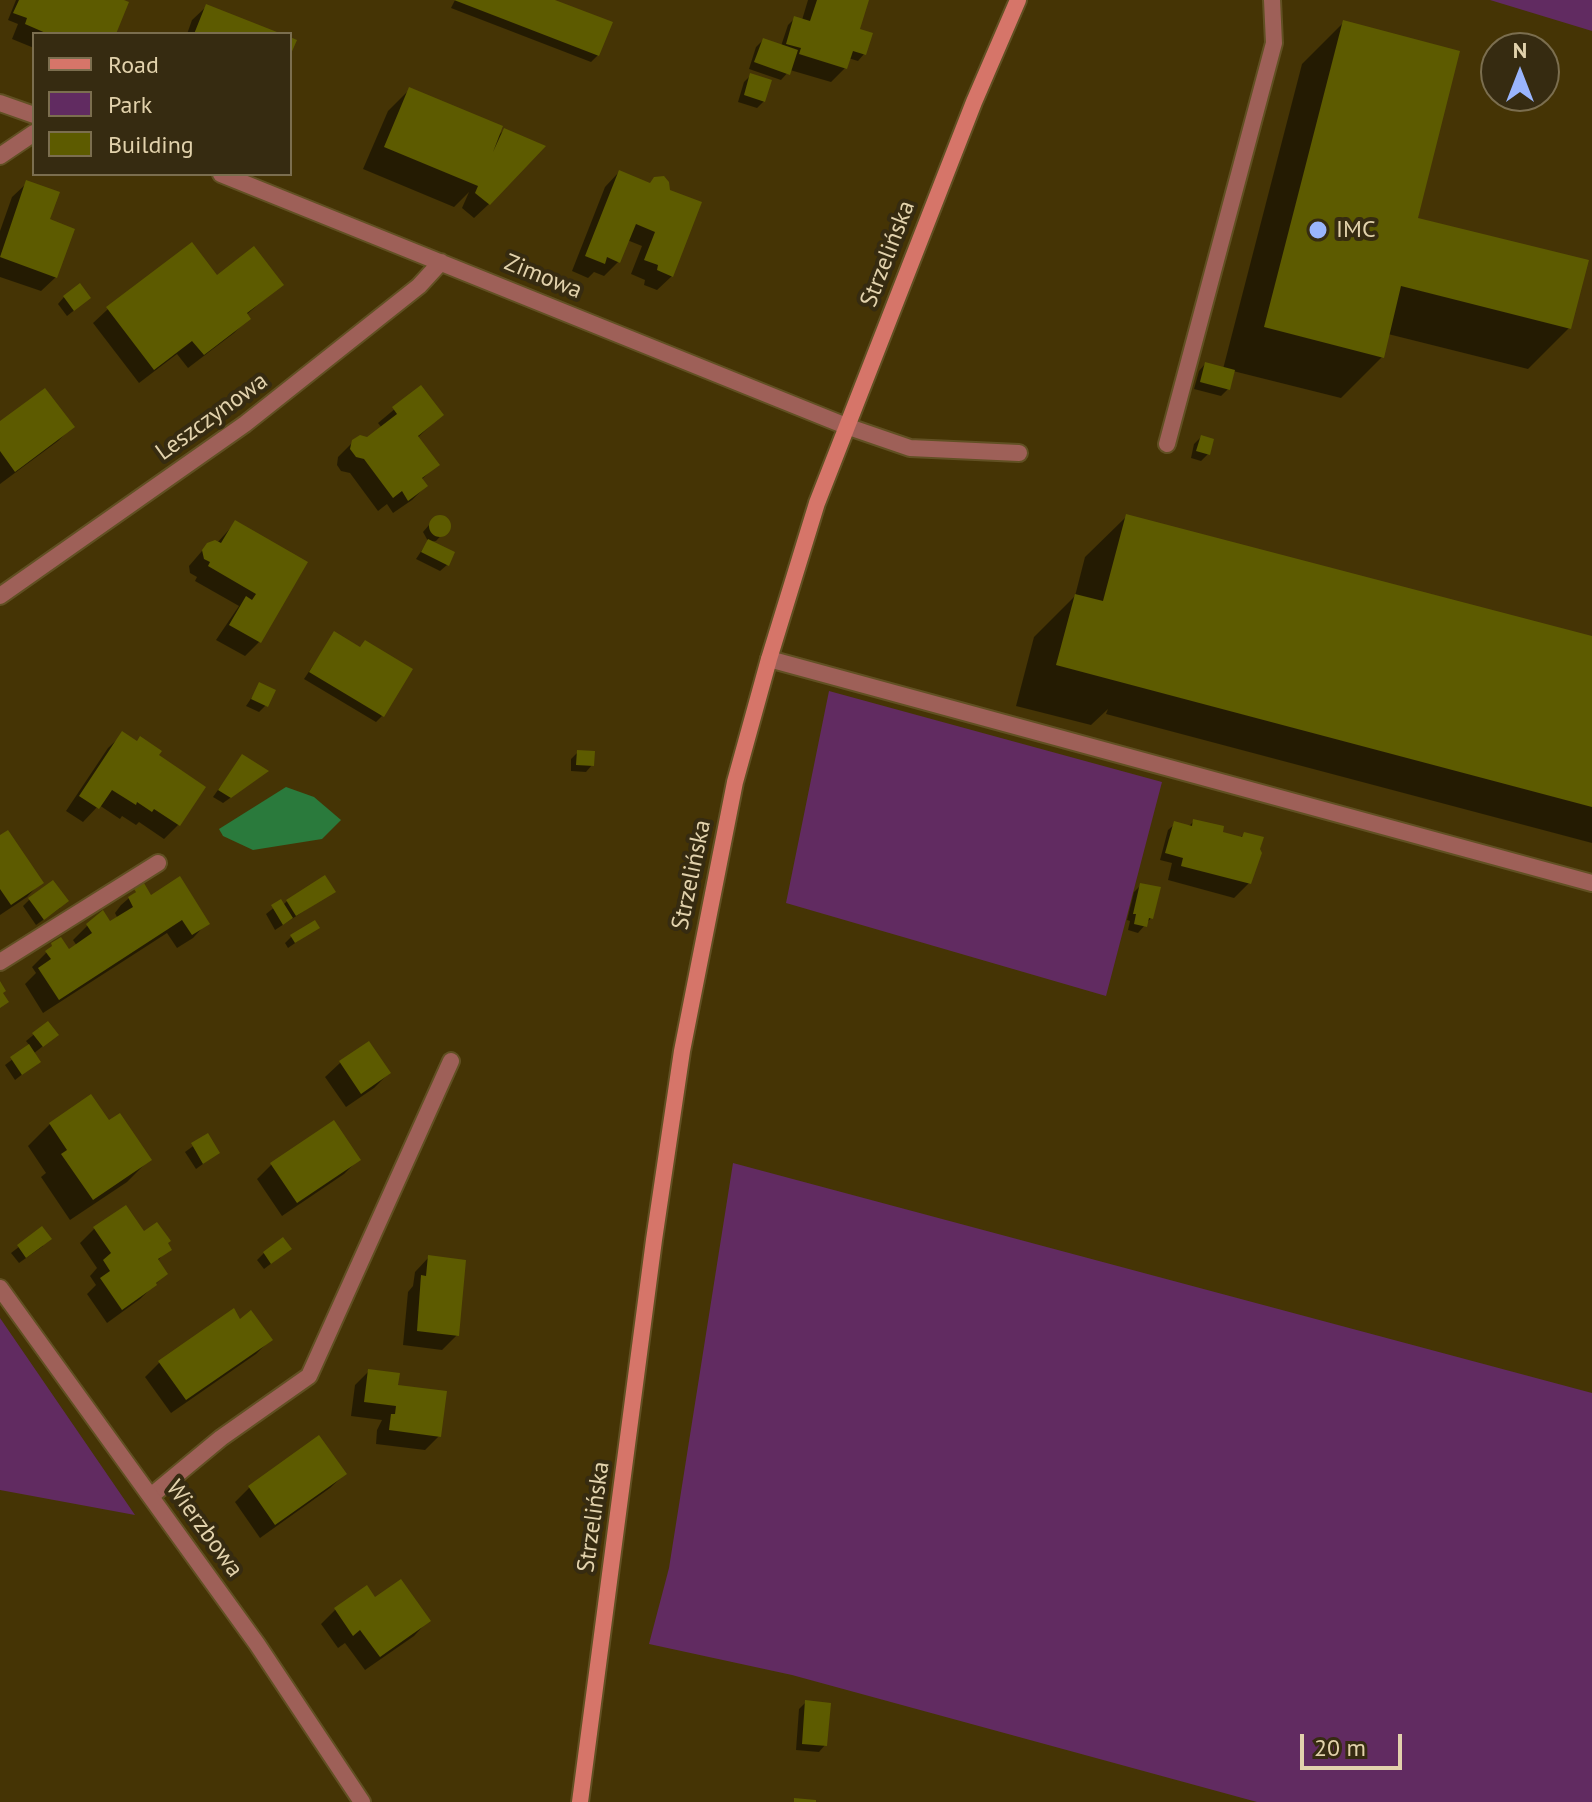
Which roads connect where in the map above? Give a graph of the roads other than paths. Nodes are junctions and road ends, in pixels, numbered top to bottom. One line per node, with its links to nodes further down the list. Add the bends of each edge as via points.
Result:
1 (1018, 0): 9 (main road, Strzelińska)
2 (1272, 0): 10 (street, via 1274,43)
3 (0, 103): 4 (street)
4 (32, 114)
5 (32, 134): 6 (street)
6 (0, 156)
7 (226, 176): 8 (street, Zimowa)
8 (441, 262): 9 (street, Zimowa); 12 (street, Leszczynowa, via 419,286 245,424)
9 (846, 426): 11 (street, Zimowa, via 910,448); 13 (main road, Strzelińska)
10 (1167, 444)
11 (1019, 453)
12 (0, 596)
13 (769, 659): 15 (street); 21 (main road, Strzelińska, via 735,782 682,1051)
14 (158, 863): 16 (street)
15 (1592, 883)
16 (0, 962)
17 (451, 1061): 19 (street, via 309,1376)
18 (0, 1288): 19 (street, Wierzbowa)
19 (151, 1496): 20 (street, Wierzbowa)
20 (362, 1802)
21 (580, 1802)

